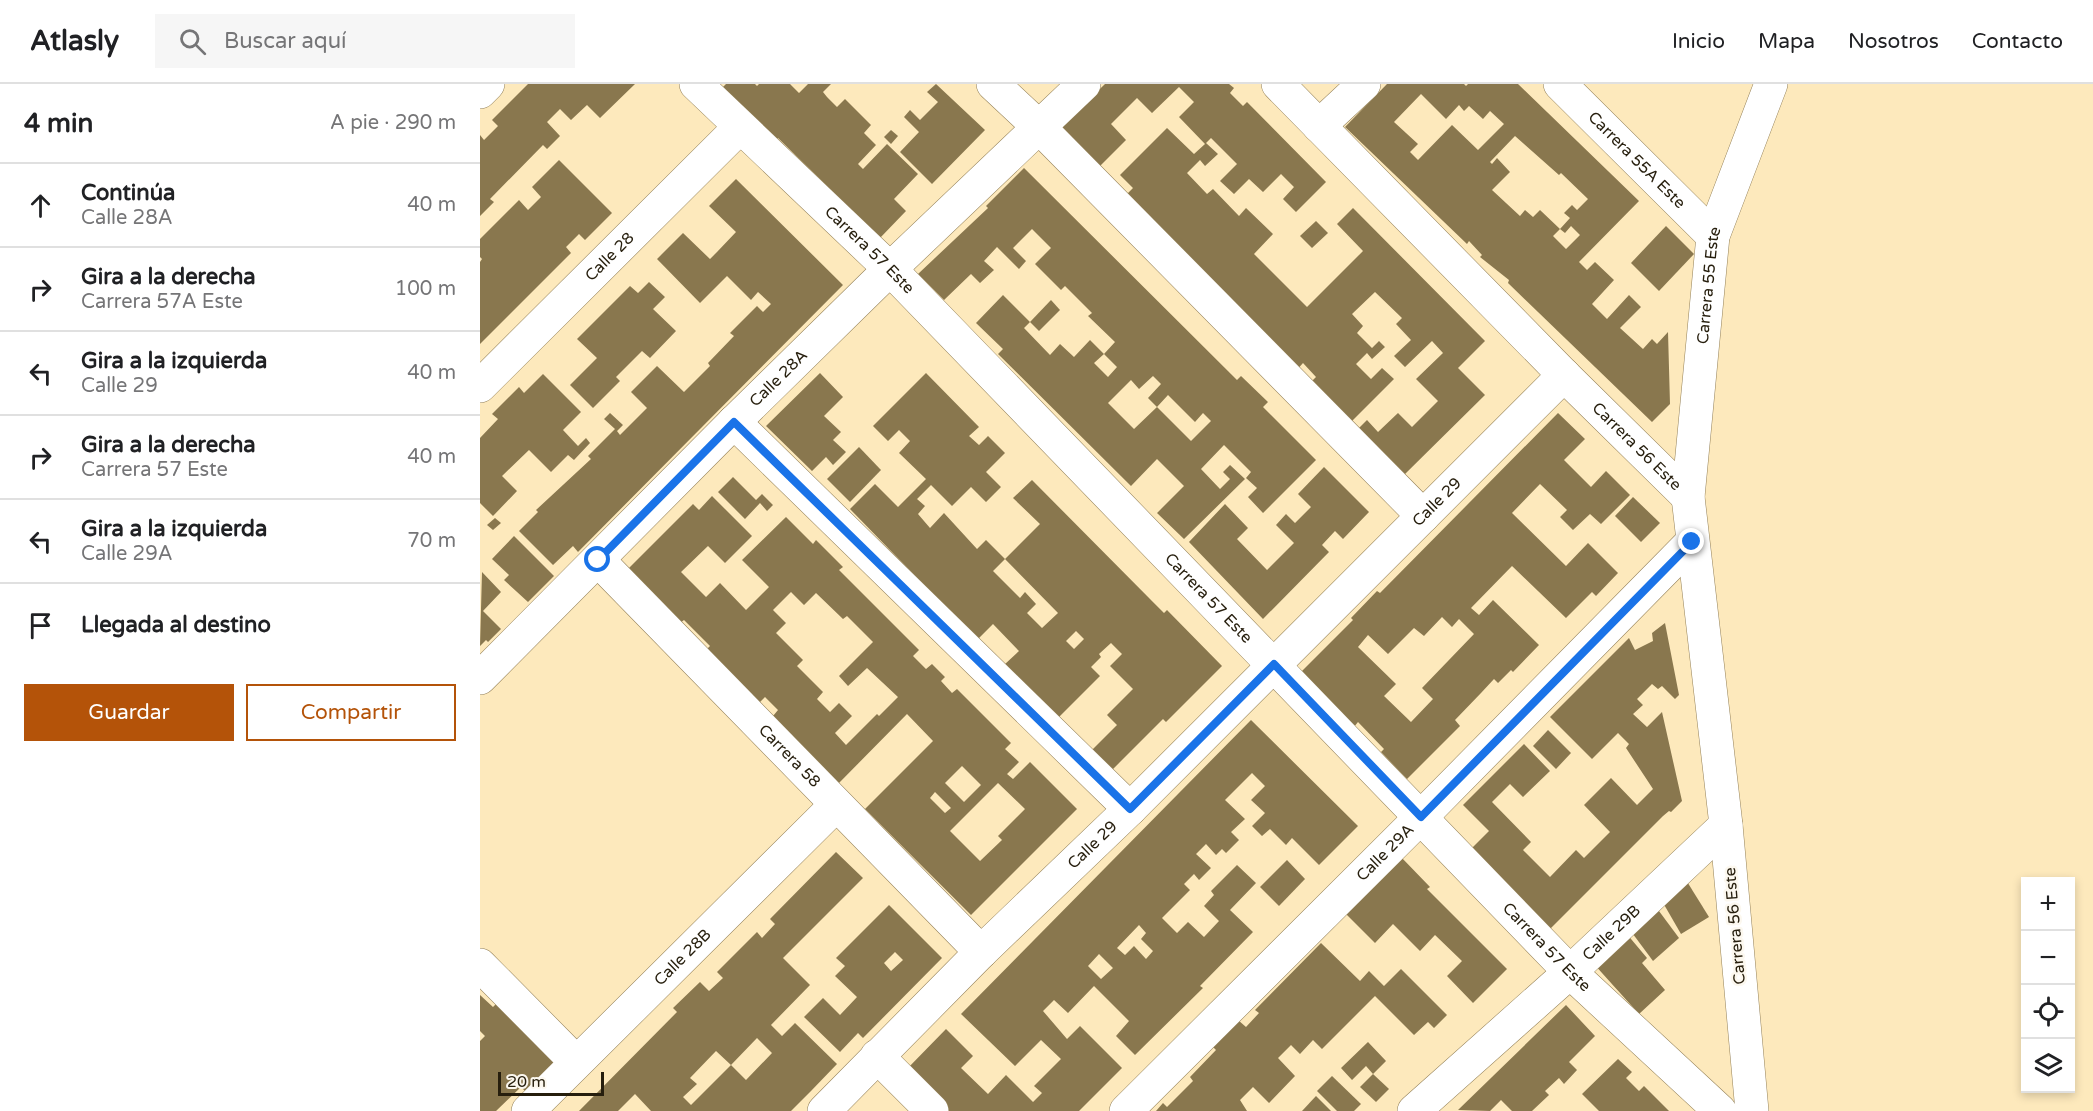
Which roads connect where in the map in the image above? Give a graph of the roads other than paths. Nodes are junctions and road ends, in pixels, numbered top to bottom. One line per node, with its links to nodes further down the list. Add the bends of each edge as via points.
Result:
1 (488, 84): 9 (street)
2 (696, 84): 10 (street, Carrera 57 Este)
3 (993, 84): 12 (street)
4 (1084, 84): 12 (street, Calle 28A)
5 (1278, 84): 11 (street, Carrera 56 Este)
6 (1364, 84): 11 (street)
7 (1560, 84): 13 (street, Carrera 55A Este)
8 (1771, 84): 13 (street, Carrera 55 Este)
9 (480, 92)
10 (740, 126): 14 (street, Carrera 57 Este); 16 (street, Calle 28)
11 (1319, 126): 15 (street, Carrera 56 Este)
12 (1039, 128): 14 (street, Calle 28A); 19 (street)
13 (1713, 236): 18 (street, Carrera 55 Este)
14 (890, 269): 17 (street, Calle 28A); 22 (street, Carrera 57 Este)
15 (1564, 375): 18 (street, Carrera 56 Este); 19 (street, Calle 29)
16 (480, 386)
17 (734, 422): 21 (street, Calle 28A); 25 (street)
18 (1688, 497): 20 (street, Carrera 56 Este)
19 (1423, 516): 22 (street, Calle 29)
20 (1692, 542): 26 (street, Calle 29A); 27 (street, Carrera 56 Este)
21 (598, 560): 23 (street, Calle 28A); 24 (street, Carrera 58)
22 (1274, 664): 25 (street, Calle 29); 26 (street, Carrera 57 Este)
23 (480, 678)
24 (836, 805): 28 (street, Carrera 58); 32 (street, Calle 28B)
25 (1130, 809): 28 (street, Calle 29)
26 (1421, 817): 30 (street, Carrera 57 Este); 37 (street, Calle 29A)
27 (1726, 825): 30 (street, Calle 29B); 39 (street, Carrera 56 Este)
28 (981, 952): 31 (street, Calle 29)
29 (480, 965): 32 (street)
30 (1570, 972): 33 (street, Calle 29B); 38 (street, Carrera 57 Este)
31 (877, 1056): 35 (street, Calle 29); 36 (street)
32 (576, 1062): 34 (street, Calle 28B)
33 (1420, 1109)
34 (528, 1111)
35 (824, 1111)
36 (932, 1111)
37 (1126, 1111)
38 (1720, 1111)
39 (1752, 1111)

